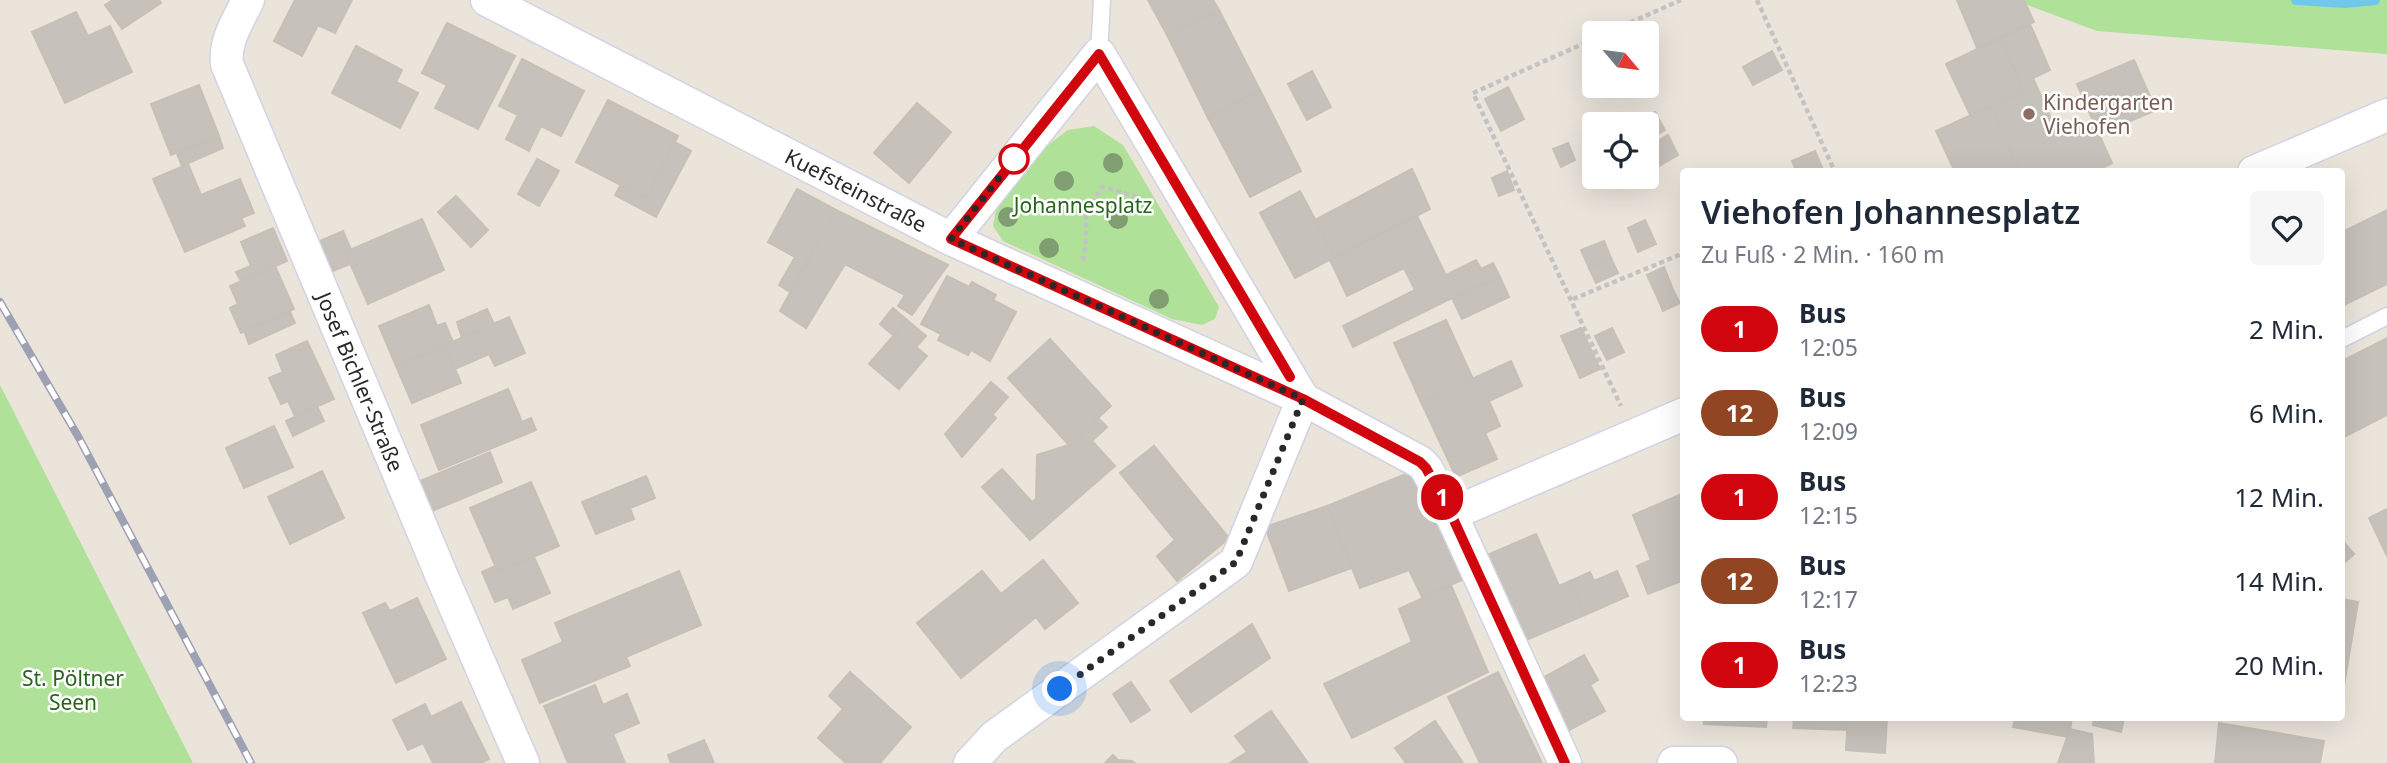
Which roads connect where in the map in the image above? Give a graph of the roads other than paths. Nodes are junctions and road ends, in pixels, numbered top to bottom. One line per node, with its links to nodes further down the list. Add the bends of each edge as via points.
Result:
1 (247, 0): 13 (street, Josef Bichler-Straße, via 229,38 227,64)
2 (487, 0): 7 (street, Kuefsteinstraße)
3 (1102, 0): 4 (lane)
4 (1099, 54): 7 (street); 10 (street)
5 (2387, 115): 6 (street)
6 (2264, 168)
7 (951, 239): 10 (street, Kuefsteinstraße)
8 (2387, 316): 9 (lane)
9 (2345, 337)
10 (1303, 399): 12 (street, Kuefsteinstraße, via 1420,462); 14 (street, via 1236,562 993,737)
11 (1680, 416): 12 (street)
12 (1451, 514): 15 (street, Kuefsteinstraße)
13 (523, 763)
14 (970, 763)
15 (1564, 763)
16 (1674, 763): 17 (street)
17 (1721, 763)

